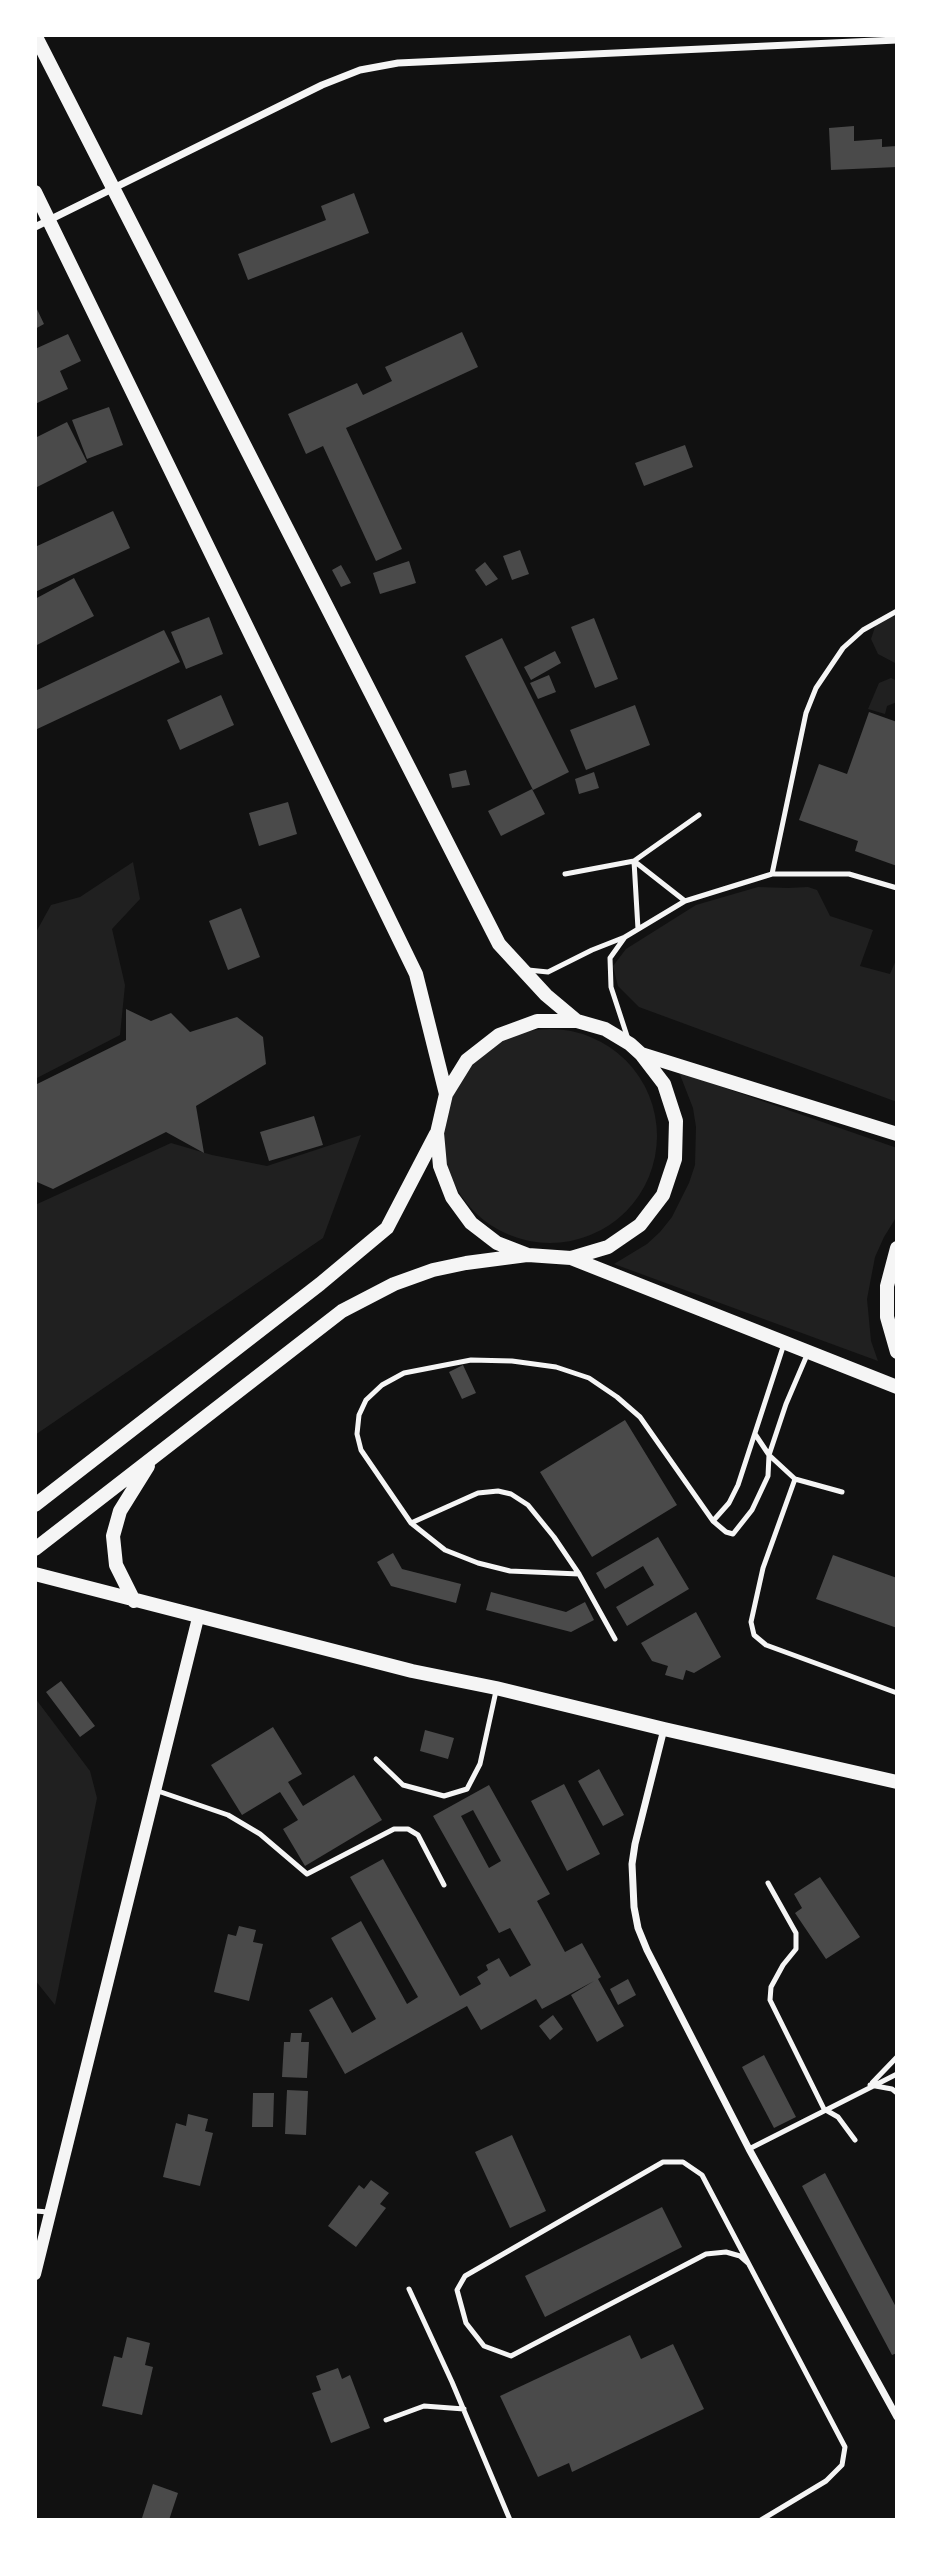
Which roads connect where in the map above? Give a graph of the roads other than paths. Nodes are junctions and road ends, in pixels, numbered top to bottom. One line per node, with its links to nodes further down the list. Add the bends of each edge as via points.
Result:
1 (35, 35): 3 (main road)
2 (897, 40): 3 (street, via 398,63 360,70)
3 (113, 189): 5 (street); 16 (main road, via 499,944)
4 (35, 192): 5 (main road)
5 (49, 219): 6 (street); 19 (main road, via 416,974)
6 (35, 227)
7 (897, 611): 11 (lane, via 863,630 843,648 816,688 806,713)
8 (699, 815): 9 (lane)
9 (634, 861): 10 (lane); 13 (lane); 14 (lane)
10 (565, 874)
11 (772, 874): 12 (lane, via 849,874); 13 (lane)
12 (897, 888)
13 (685, 901): 14 (lane)
14 (638, 929): 15 (lane)
15 (625, 937): 16 (lane, via 548,972); 18 (lane, via 610,958 611,987)
16 (523, 970): 17 (main road)
17 (577, 1021): 18 (main road, via 605,1030); 19 (main road, via 537,1021 499,1035 467,1060)
18 (636, 1049): 21 (main road); 24 (main road, via 664,1084 676,1121 675,1159 663,1195 640,1225 608,1247)
19 (446, 1094): 20 (main road)
20 (437, 1133): 23 (main road, via 440,1166 452,1197 471,1223 497,1243); 34 (main road, via 387,1228)
21 (897, 1134)
22 (897, 1248): 27 (main road, via 887,1286 887,1317)
23 (528, 1255): 24 (main road); 31 (main road, via 433,1270 342,1311)
24 (571, 1258): 25 (main road)
25 (784, 1342): 26 (main road); 29 (lane)
26 (808, 1352): 28 (main road); 30 (lane)
27 (897, 1352)
28 (897, 1387)
29 (755, 1434): 30 (lane); 35 (lane, via 738,1485)
30 (769, 1455): 32 (lane); 35 (lane, via 768,1476 738,1530 730,1534)
31 (154, 1456): 37 (main road); 40 (main road, via 120,1511 113,1536 116,1565)
32 (795, 1479): 33 (lane); 44 (lane, via 763,1568 751,1622 754,1634 766,1645)
33 (842, 1492)
34 (35, 1505)
35 (713, 1521): 36 (lane, via 640,1417 589,1378 556,1367 471,1360 404,1373 382,1385 366,1400 359,1415 361,1450)
36 (411, 1523): 39 (lane, via 445,1550 478,1563 510,1571); 39 (lane, via 478,1493 512,1494 528,1505)
37 (35, 1549)
38 (35, 1574): 40 (main road)
39 (579, 1574): 42 (lane)
40 (134, 1601): 41 (main road)
41 (198, 1618): 43 (main road); 48 (street)
42 (615, 1639)
43 (496, 1688): 45 (main road); 46 (lane, via 480,1764 467,1789 444,1796 403,1785)
44 (897, 1693)
45 (664, 1729): 47 (main road); 57 (street, via 632,1864 638,1928)
46 (376, 1759)
47 (897, 1782)
48 (155, 1790): 50 (lane, via 228,1815 307,1874 394,1829 408,1829 418,1835); 59 (street)
49 (768, 1883): 55 (lane, via 796,1933 796,1949 771,1987 770,2000)
50 (444, 1885)
51 (897, 2057): 53 (lane)
52 (897, 2074): 53 (lane)
53 (870, 2085): 54 (lane); 55 (lane)
54 (897, 2093)
55 (824, 2109): 56 (lane, via 838,2117); 57 (lane)
56 (855, 2140)
57 (749, 2149): 64 (street)
58 (35, 2211): 59 (lane)
59 (51, 2212): 61 (street)
60 (748, 2263): 60 (lane, via 702,2175 683,2162 663,2162 465,2276 457,2290 466,2323 478,2339 510,2357 706,2254 726,2252); 67 (lane, via 845,2447 842,2465 826,2481)
61 (35, 2274)
62 (409, 2289): 63 (lane)
63 (464, 2409): 65 (lane, via 424,2406); 66 (lane)
64 (897, 2417)
65 (386, 2420)
66 (510, 2520)
67 (761, 2520)

